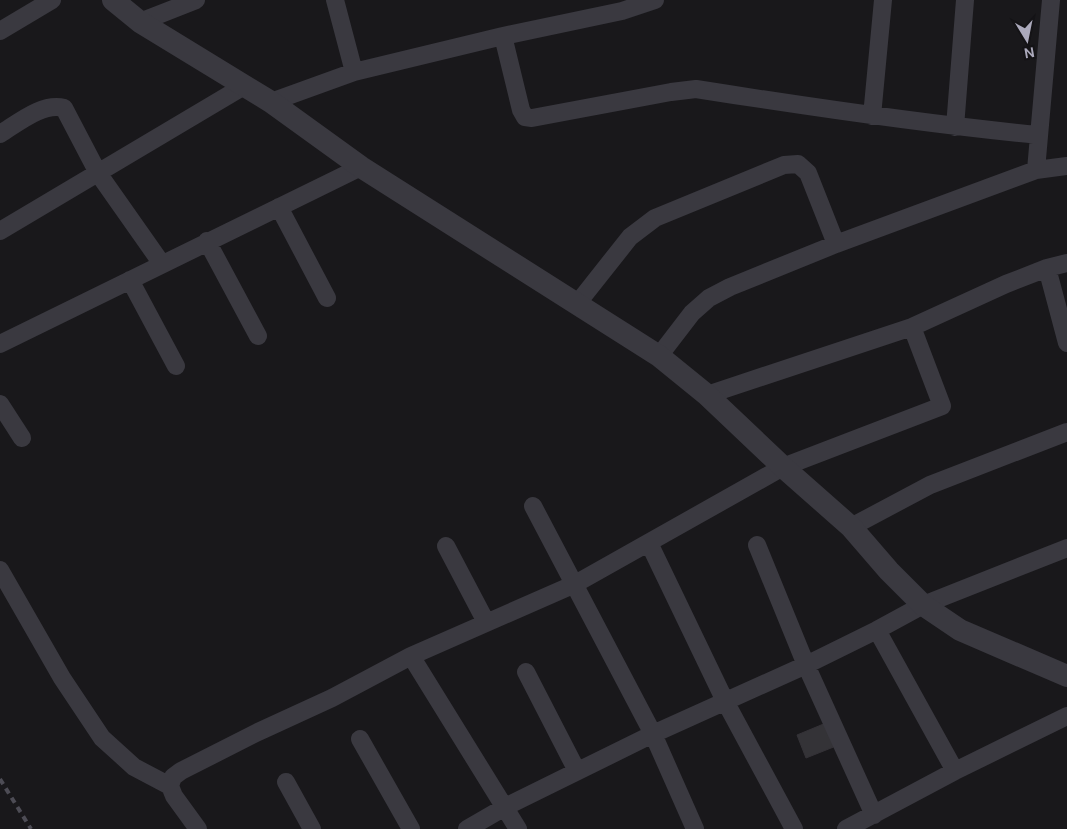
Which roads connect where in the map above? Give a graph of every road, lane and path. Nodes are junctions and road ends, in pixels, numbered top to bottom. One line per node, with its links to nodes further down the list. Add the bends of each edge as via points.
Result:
1 (52, 0): 10 (street)
2 (113, 0): 9 (street)
3 (196, 0): 9 (street)
4 (335, 0): 12 (street)
5 (655, 0): 11 (street, via 622,11)
6 (882, 0): 15 (street)
7 (965, 0): 16 (street)
8 (1051, 0): 18 (street)
9 (140, 22): 13 (street)
10 (0, 31)
11 (503, 36): 12 (street); 15 (street, via 525,117 696,89)
12 (354, 72): 14 (street)
13 (244, 86): 14 (street); 22 (street)
14 (271, 102): 20 (street)
15 (872, 116): 16 (street)
16 (955, 127): 18 (street)
17 (0, 134): 22 (street, via 45,108 64,108)
18 (1038, 134): 21 (street)
19 (1067, 166): 21 (street)
20 (361, 167): 23 (street); 32 (street)
21 (1036, 170): 26 (street)
22 (98, 173): 24 (street); 28 (street)
23 (279, 207): 25 (street); 31 (street)
24 (0, 231)
25 (207, 241): 28 (street); 34 (street)
26 (836, 244): 32 (street, via 808,172 798,164 784,165 655,218 630,237); 37 (street, via 709,298 692,313)
27 (1067, 263): 29 (street)
28 (162, 264): 30 (street)
29 (1047, 268): 33 (street); 35 (street)
30 (130, 280): 36 (street); 38 (street)
31 (327, 298)
32 (576, 304): 37 (street)
33 (912, 327): 39 (street); 43 (street, via 942,406)
34 (258, 336)
35 (1067, 343)
36 (0, 344)
37 (658, 356): 39 (street)
38 (176, 366)
39 (708, 395): 43 (street)
40 (0, 404): 42 (street)
41 (1067, 432): 45 (street, via 930,486)
42 (22, 438)
43 (784, 467): 45 (street); 46 (street)
44 (533, 506): 51 (street)
45 (851, 527): 52 (street, via 888,571)
46 (649, 542): 51 (street); 59 (street)
47 (758, 545): 56 (street)
48 (446, 546): 53 (street)
49 (1067, 548): 52 (street)
50 (0, 570): 66 (street, via 62,678 102,738 134,766)
51 (575, 584): 53 (street); 61 (street)
52 (923, 605): 54 (street); 58 (street, via 960,630)
53 (486, 622): 55 (street)
54 (877, 630): 56 (street); 63 (street)
55 (411, 656): 66 (street, via 181,771 173,777); 67 (street)
56 (806, 665): 59 (street); 68 (street)
57 (526, 672): 64 (street)
58 (1067, 676)
59 (725, 701): 61 (street); 75 (street)
60 (1067, 716): 63 (street)
61 (653, 734): 64 (street); 74 (street)
62 (360, 739): 71 (street)
63 (955, 771): 68 (street)
64 (577, 772): 67 (street)
65 (286, 782): 70 (street)
66 (170, 786): 69 (street)
67 (505, 807): 72 (street); 73 (street)
68 (874, 815): 76 (street)
69 (198, 829)
70 (312, 829)
71 (411, 829)
72 (467, 829)
73 (518, 829)
74 (695, 829)
75 (794, 829)
76 (846, 829)

